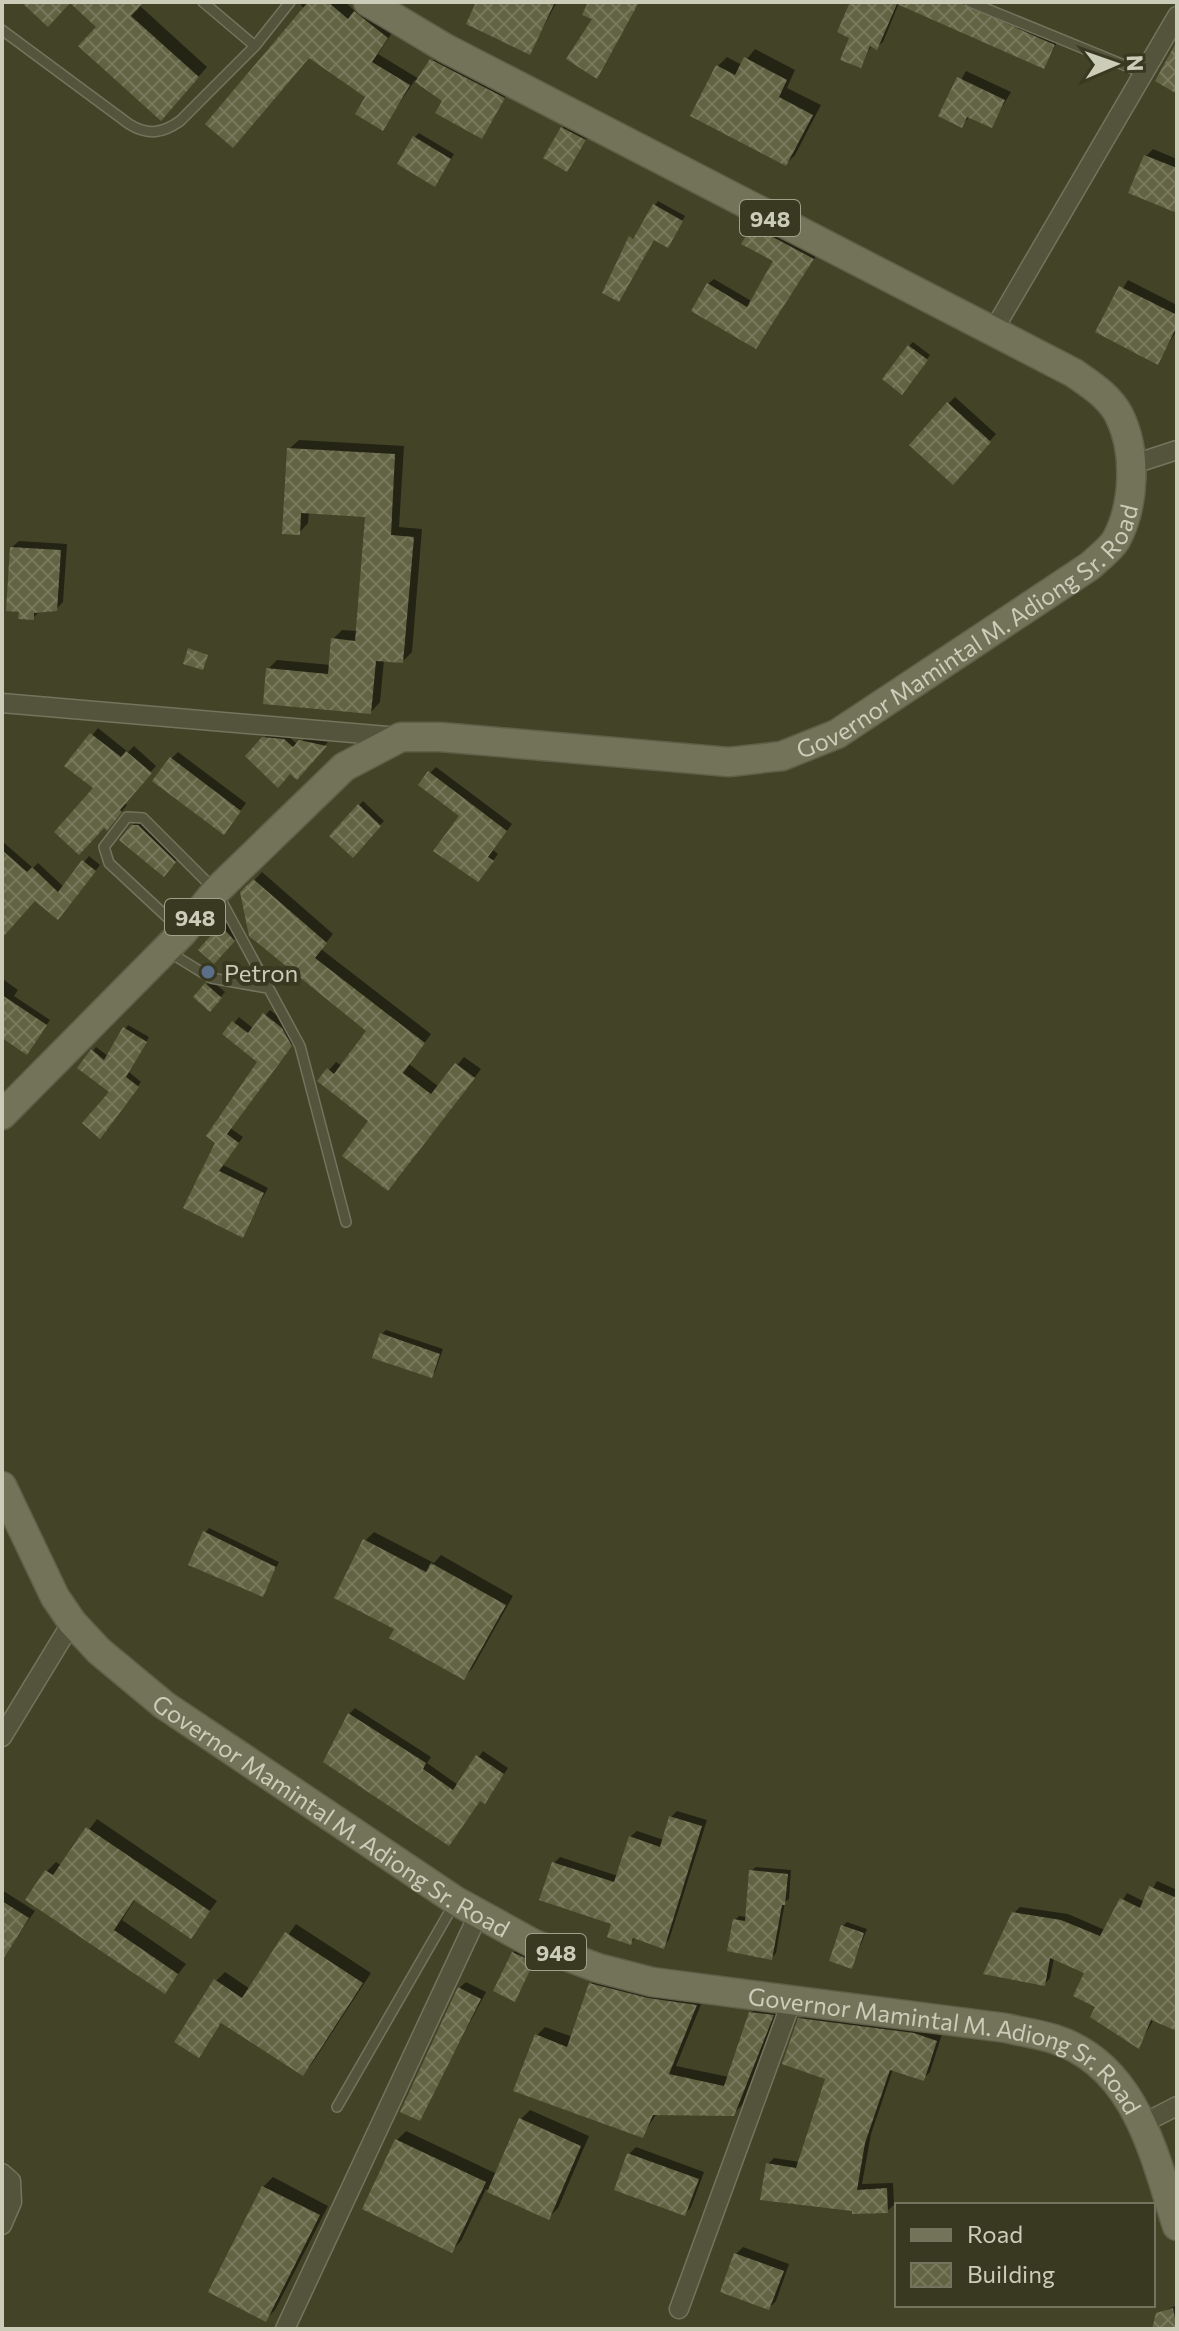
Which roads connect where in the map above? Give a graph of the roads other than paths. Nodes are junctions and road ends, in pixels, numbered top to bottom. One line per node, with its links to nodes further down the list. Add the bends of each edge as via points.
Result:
1 (203, 2): 7 (lane)
2 (290, 2): 7 (lane)
3 (368, 2): 9 (main road, Governor Mamintal M. Adiong Sr. Road / 948, via 459,55)
4 (970, 2): 8 (lane)
5 (1177, 16): 8 (street)
6 (2, 30): 7 (lane, via 129,124 148,132 180,121)
7 (255, 46)
8 (1141, 72): 9 (street)
9 (993, 331): 11 (main road, Governor Mamintal M. Adiong Sr. Road / 948, via 1103,393 1118,414)
10 (1177, 450): 11 (street)
11 (1131, 465): 13 (main road, Governor Mamintal M. Adiong Sr. Road / 948, via 1123,522 1114,543 1090,566 837,734 782,756 729,762)
12 (2, 703): 13 (street)
13 (401, 737): 14 (main road, 948, via 344,767)
14 (216, 891): 15 (main road, 948); 15 (lane, via 143,818 123,820 104,847 109,863); 16 (lane)
15 (175, 941): 16 (lane, via 211,978); 17 (main road, 948)
16 (267, 988): 18 (lane, via 300,1046)
17 (2, 1115)
18 (346, 1222)
19 (2, 1486): 20 (main road, Governor Mamintal M. Adiong Sr. Road / 948)
20 (72, 1622): 21 (street); 22 (main road, Governor Mamintal M. Adiong Sr. Road / 948, via 164,1705)
21 (2, 1737)
22 (467, 1907): 23 (main road, Governor Mamintal M. Adiong Sr. Road / 948, via 534,1944 598,1968 652,1982); 25 (lane); 31 (street)
23 (792, 2000): 26 (main road, Governor Mamintal M. Adiong Sr. Road / 948, via 1006,2028 1057,2040 1094,2061 1125,2091); 30 (street)
24 (1177, 2106): 26 (street)
25 (337, 2107)
26 (1144, 2123): 29 (main road, Governor Mamintal M. Adiong Sr. Road / 948)
27 (2, 2173): 28 (street, via 11,2181 13,2194)
28 (2, 2225)
29 (1177, 2226)
30 (679, 2309)
31 (285, 2329)

